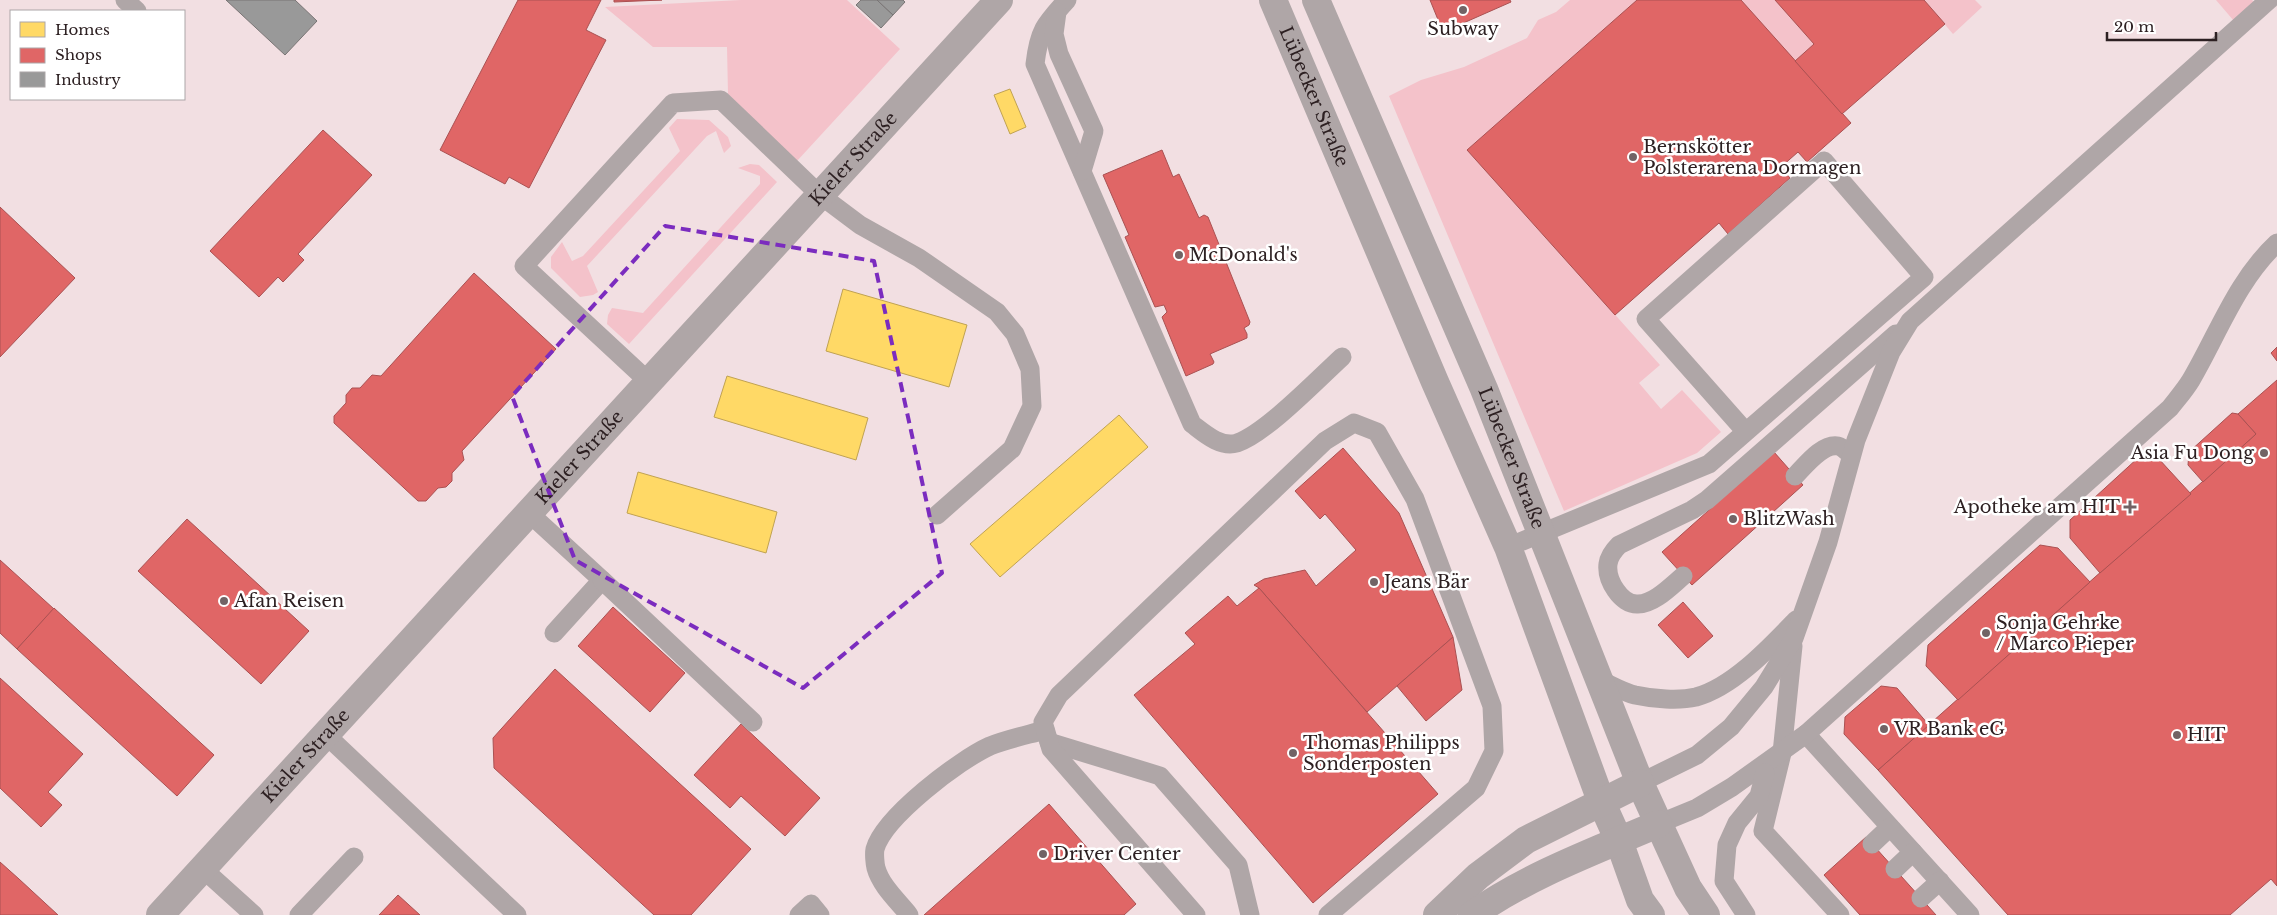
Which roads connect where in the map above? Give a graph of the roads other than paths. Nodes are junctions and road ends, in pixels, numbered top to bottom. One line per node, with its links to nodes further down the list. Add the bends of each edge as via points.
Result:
1 (125, 0): 7 (lane)
2 (999, 0): 9 (street, Kieler Straße)
3 (1272, 0): 20 (street, Lübecker Straße)
4 (1316, 0): 19 (street, Lübecker Straße, via 1484,390)
5 (2269, 0): 11 (lane)
6 (1062, 6): 8 (lane, via 1054,34 1059,54 1094,131); 8 (lane, via 1047,22 1038,41 1035,64)
7 (136, 10)
8 (1082, 171): 12 (lane, via 1192,424 1214,441 1236,443 1264,427)
9 (820, 195): 13 (street, Kieler Straße); 13 (lane, via 721,100 673,103 556,230 524,266); 18 (lane, via 860,225 919,258 997,312 1015,334 1030,369 1032,406 1012,449)
10 (2277, 243): 29 (lane, via 2247,276 2190,383 2170,408)
11 (1910, 322): 15 (lane, via 1890,352); 21 (lane, via 1707,500 1619,545 1612,552 1608,564 1615,589 1624,600 1636,604 1660,595)
12 (1342, 358)
13 (649, 382): 17 (street, Kieler Straße)
14 (1746, 432): 14 (lane, via 1646,319 1824,161 1924,277); 19 (lane, via 1709,464)
15 (1851, 456): 16 (lane, via 1834,446 1816,455); 23 (lane, via 1828,542)
16 (1795, 476)
17 (529, 513): 22 (lane); 28 (street, Kieler Straße)
18 (937, 515)
19 (1542, 534): 20 (lane); 26 (street, Lübecker Straße)
20 (1508, 548): 33 (street, Lübecker Straße)
21 (1683, 576)
22 (602, 580): 24 (lane); 27 (lane)
23 (1805, 610): 25 (lane); 26 (lane, via 1766,652 1729,681 1696,697 1671,699 1635,695)
24 (554, 633)
25 (1794, 638): 31 (lane); 32 (lane, via 1764,687 1730,726 1697,754)
26 (1600, 680): 32 (street, Lübecker Straße)
27 (753, 722)
28 (325, 734): 40 (street, Kieler Straße); 49 (lane)
29 (1806, 734): 31 (lane); 35 (lane)
30 (1047, 736): 52 (lane, via 990,746 954,766 884,832 874,850 876,868 884,884); 53 (lane, via 1051,749); 54 (lane, via 1160,776 1238,865); 55 (lane, via 1043,722 1059,695 1325,441 1354,423 1377,432 1415,499 1492,706 1494,751 1476,788)
31 (1775, 757): 34 (lane, via 1697,808); 44 (lane, via 1763,830); 60 (lane, via 1759,796 1737,823 1728,845 1724,881)
32 (1640, 783): 33 (street); 34 (street, Lübecker Straße)
33 (1601, 802): 36 (street, Lübecker Straße); 56 (street, via 1526,840 1478,876)
34 (1658, 824): 36 (street); 59 (street, Lübecker Straße, via 1688,888)
35 (1890, 827): 37 (lane); 38 (lane)
36 (1619, 841): 57 (street, via 1564,863); 58 (street, Lübecker Straße, via 1640,900)
37 (1872, 844)
38 (1913, 852): 41 (lane); 42 (lane)
39 (354, 857): 48 (lane)
40 (202, 869): 46 (street, Kieler Straße); 47 (lane)
41 (1895, 869)
42 (1940, 881): 43 (lane); 45 (lane)
43 (1921, 898)
44 (1846, 912)
45 (1963, 913)
46 (160, 915)
47 (254, 915)
48 (299, 915)
49 (517, 915)
50 (799, 915): 51 (lane, via 811,904)
51 (820, 915)
52 (909, 915)
53 (1196, 915)
54 (1250, 915)
55 (1328, 915)
56 (1437, 915)
57 (1472, 915)
58 (1651, 915)
59 (1706, 915)
60 (1746, 915)

